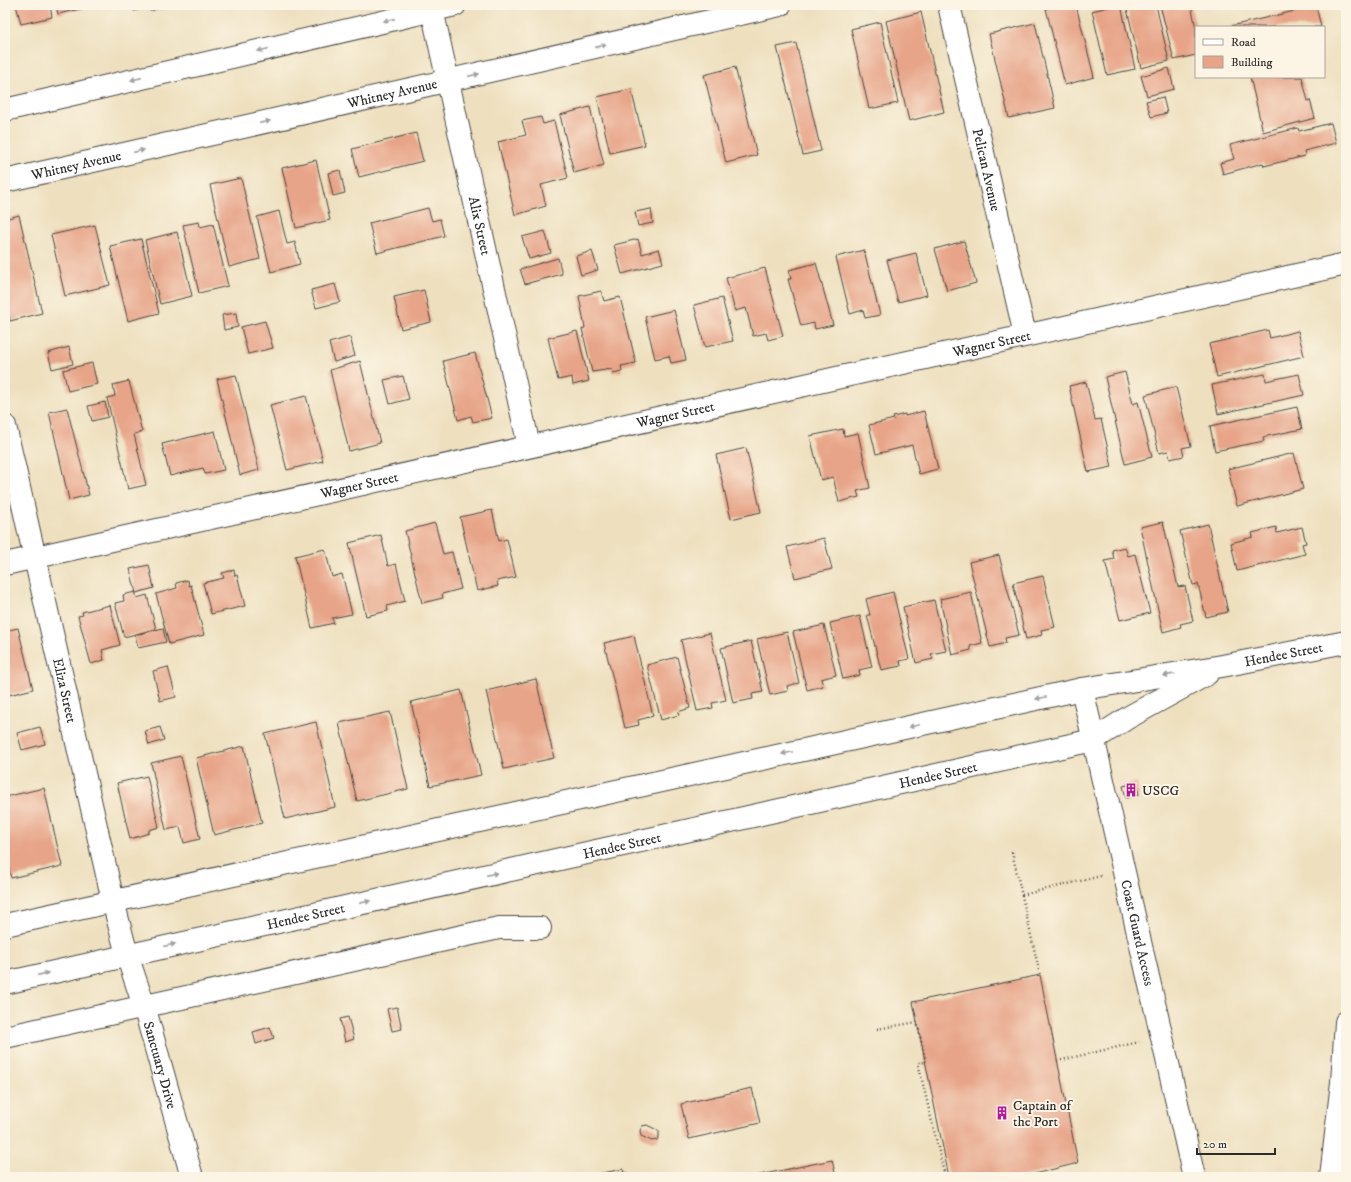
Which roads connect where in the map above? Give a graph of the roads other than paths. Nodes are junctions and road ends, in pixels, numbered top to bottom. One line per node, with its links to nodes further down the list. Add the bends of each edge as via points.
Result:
1 (454, 5): 4 (street)
2 (780, 5): 5 (street, Whitney Avenue, one-way to 2)
3 (949, 5): 9 (street, Pelican Avenue)
4 (432, 8): 5 (street, Alix Street); 6 (street, one-way to 6)
5 (448, 80): 7 (street, Whitney Avenue, one-way to 5); 11 (street, Alix Street)
6 (5, 110)
7 (5, 181)
8 (1346, 264): 9 (street, Wagner Street)
9 (1025, 335): 11 (street, Wagner Street)
10 (5, 426): 12 (street, Eliza Street)
11 (529, 446): 12 (street, Wagner Street)
12 (35, 557): 13 (street, Wagner Street); 18 (street, Eliza Street)
13 (5, 564)
14 (1346, 642): 15 (street, Hendee Street)
15 (1222, 666): 16 (street, Hendee Street, one-way to 16); 17 (street, Hendee Street, via 1129,717)
16 (1082, 689): 17 (street, Coast Guard Access); 18 (street, Hendee Street, one-way to 18)
17 (1093, 740): 21 (street, Hendee Street, one-way to 17); 27 (street, Coast Guard Access)
18 (113, 901): 19 (street, Hendee Street); 21 (street, Eliza Street)
19 (5, 925)
20 (540, 928): 23 (street, via 499,928)
21 (127, 955): 22 (street, Hendee Street, one-way to 21); 23 (street, Sanctuary Drive)
22 (5, 983)
23 (144, 1006): 25 (street); 26 (street, Sanctuary Drive)
24 (1346, 1022): 28 (street)
25 (5, 1037)
26 (192, 1177)
27 (1194, 1177)
28 (1331, 1177)

